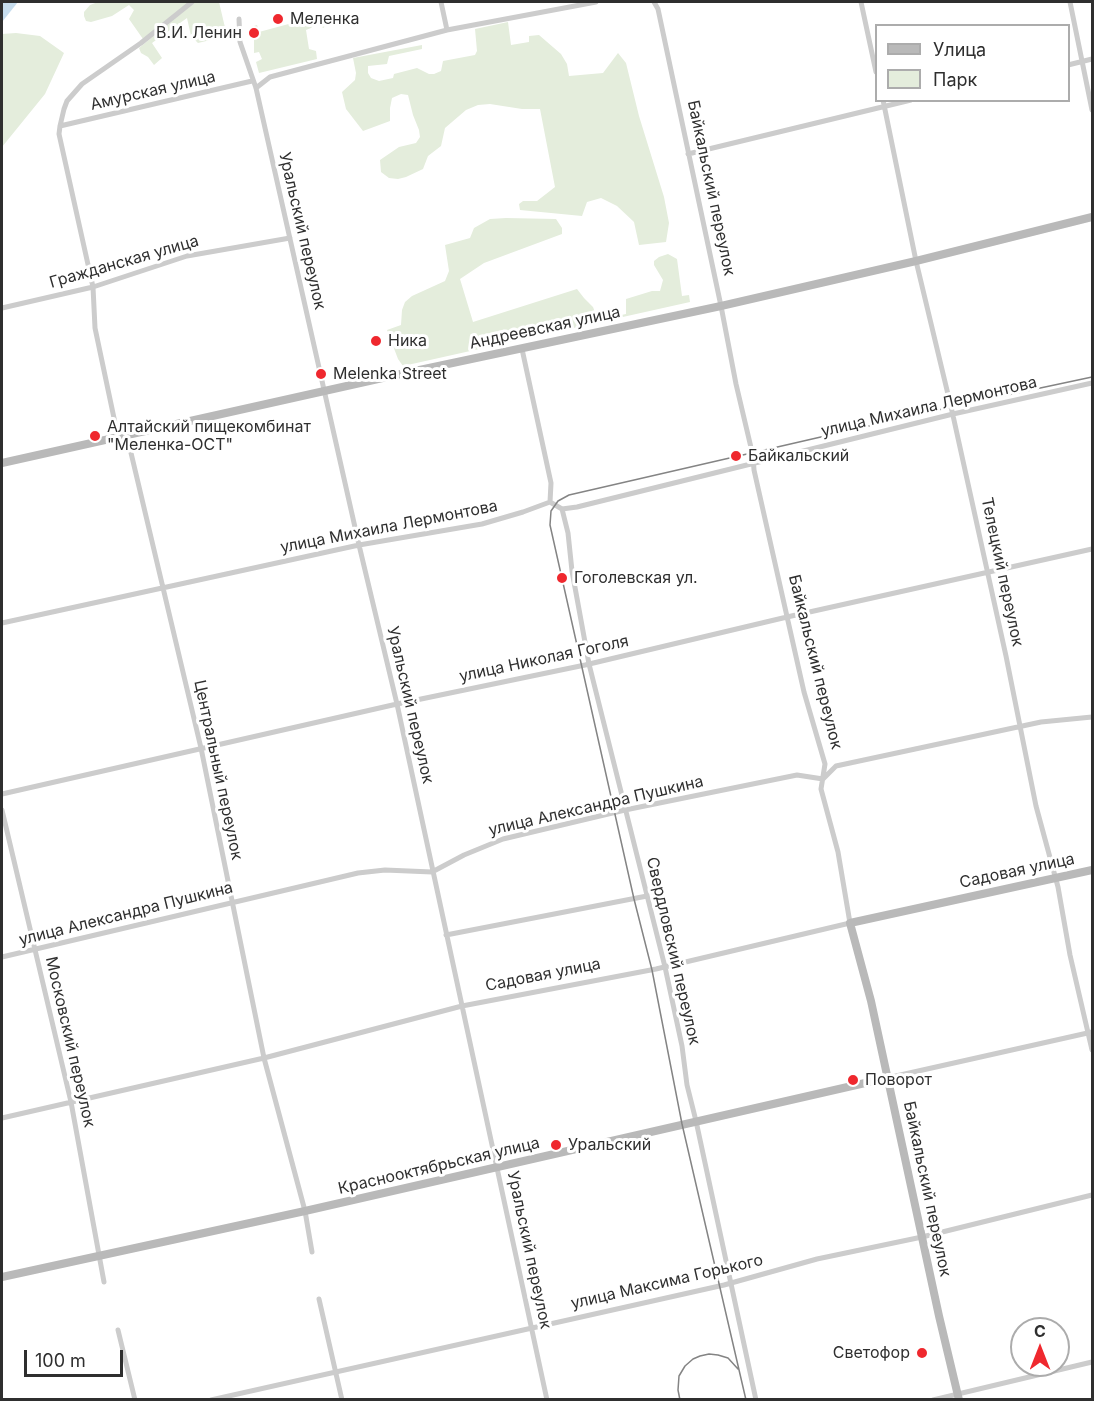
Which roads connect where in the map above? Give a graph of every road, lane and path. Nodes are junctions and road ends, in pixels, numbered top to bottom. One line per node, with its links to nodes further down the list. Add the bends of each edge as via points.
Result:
1 (192, 2): 17 (street, via 81,84 67,101)
2 (441, 2): 8 (street)
3 (596, 2): 8 (street)
4 (654, 2): 18 (street, Байкальский переулок)
5 (861, 2): 12 (street)
6 (1070, 2): 10 (street)
7 (239, 19): 13 (street, Уральский переулок, via 240,42)
8 (447, 30): 14 (street, via 270,77)
9 (1092, 59): 10 (street)
10 (1083, 61): 11 (street); 16 (street)
11 (1070, 64)
12 (875, 67)
13 (252, 81): 14 (street, Уральский переулок); 17 (street, Амурская улица)
14 (256, 88): 20 (street, Уральский переулок)
15 (884, 104): 18 (street); 21 (street, Телецкий переулок)
16 (1092, 110)
17 (60, 126): 22 (street, Центральный переулок)
18 (688, 154): 23 (street, Байкальский переулок)
19 (1092, 217): 21 (main road, Андреевская улица)
20 (290, 238): 22 (street, Гражданская улица, via 187,256); 27 (street, Уральский переулок)
21 (916, 261): 23 (main road, Андреевская улица); 28 (street, Телецкий переулок)
22 (93, 287): 24 (street, Гражданская улица); 29 (street, Центральный переулок, via 95,328)
23 (722, 306): 25 (main road, Андреевская улица); 31 (street, Байкальский переулок)
24 (2, 308)
25 (522, 349): 27 (main road, Андреевская улица); 32 (street, via 551,483)
26 (1092, 383): 28 (street, улица Михаила Лермонтова)
27 (325, 391): 29 (main road, Андреевская улица); 34 (street, Уральский переулок)
28 (953, 414): 31 (street, улица Михаила Лермонтова); 36 (street, Телецкий переулок)
29 (122, 436): 30 (main road, Андреевская улица); 37 (street, Центральный переулок)
30 (2, 463)
31 (754, 463): 33 (street, улица Михаила Лермонтова); 38 (street, Байкальский переулок)
32 (550, 502): 33 (street); 34 (street, улица Михаила Лермонтова, via 482,524)
33 (561, 509): 40 (street, Свердловский переулок)
34 (359, 545): 37 (street, улица Михаила Лермонтова); 41 (street, Уральский переулок)
35 (1092, 549): 36 (street, улица Николая Гоголя)
36 (988, 573): 38 (street, улица Николая Гоголя); 43 (street, Телецкий переулок)
37 (164, 588): 39 (street, улица Михаила Лермонтова); 44 (street, Центральный переулок)
38 (787, 617): 40 (street, улица Николая Гоголя); 45 (street, Байкальский переулок, via 825,764)
39 (2, 623)
40 (589, 664): 41 (street, улица Николая Гоголя); 48 (street, Свердловский переулок)
41 (397, 704): 44 (street, улица Николая Гоголя); 50 (street, Уральский переулок)
42 (1092, 717): 43 (street)
43 (1020, 727): 45 (street, via 836,766); 51 (street, Телецкий переулок)
44 (201, 748): 46 (street, улица Николая Гоголя); 53 (street, Центральный переулок)
45 (823, 779): 48 (street, улица Александра Пушкина, via 797,775); 54 (street, Байкальский переулок, via 821,789 838,852)
46 (2, 794)
47 (2, 810): 56 (street, Московский переулок)
48 (625, 810): 50 (street, улица Александра Пушкина, via 503,839); 52 (street, Свердловский переулок)
49 (1092, 870): 51 (main road, Садовая улица)
50 (432, 872): 53 (street, улица Александра Пушкина, via 364,872); 55 (street, Уральский переулок)
51 (1055, 878): 54 (main road, Садовая улица); 60 (street, Телецкий переулок)
52 (646, 896): 55 (street); 58 (street, Свердловский переулок)
53 (232, 902): 56 (street, улица Александра Пушкина); 62 (street, Центральный переулок)
54 (850, 923): 58 (street, Садовая улица); 63 (main road, Байкальский переулок)
55 (446, 935): 59 (street, Уральский переулок)
56 (35, 950): 57 (street, улица Александра Пушкина); 64 (street, Московский переулок)
57 (2, 957)
58 (665, 967): 59 (street, Садовая улица); 66 (street, Свердловский переулок)
59 (462, 1006): 62 (street, Садовая улица); 67 (street, Уральский переулок)
60 (1090, 1033): 61 (street, Телецкий переулок); 63 (street, Краснооктябрьская улица)
61 (1092, 1050)
62 (264, 1058): 64 (street, Садовая улица); 69 (street, Центральный переулок)
63 (887, 1078): 66 (main road, Краснооктябрьская улица); 70 (main road, Байкальский переулок)
64 (71, 1102): 65 (street, Садовая улица); 72 (street, Московский переулок)
65 (2, 1118)
66 (696, 1122): 67 (main road, Краснооктябрьская улица); 75 (street, Свердловский переулок)
67 (497, 1168): 69 (main road, Краснооктябрьская улица); 77 (street, Уральский переулок)
68 (1092, 1195): 70 (street, улица Максима Горького)
69 (305, 1211): 71 (street, Центральный переулок); 72 (main road, Краснооктябрьская улица)
70 (922, 1237): 75 (street, улица Максима Горького, via 817,1259); 81 (main road, Байкальский переулок)
71 (312, 1252)
72 (99, 1255): 73 (main road, Краснооктябрьская улица); 74 (street, Московский переулок)
73 (2, 1277)
74 (104, 1282)
75 (730, 1283): 77 (street, улица Максима Горького); 86 (street, Свердловский переулок)
76 (320, 1299): 80 (street)
77 (532, 1328): 80 (street, улица Максима Горького); 85 (street, Уральский переулок)
78 (118, 1330): 82 (street)
79 (1092, 1362): 81 (street)
80 (336, 1372): 83 (street, улица Максима Горького); 84 (street)
81 (958, 1397): 87 (street)
82 (135, 1400)
83 (211, 1400)
84 (342, 1400)
85 (547, 1400)
86 (756, 1400)
87 (933, 1400)

